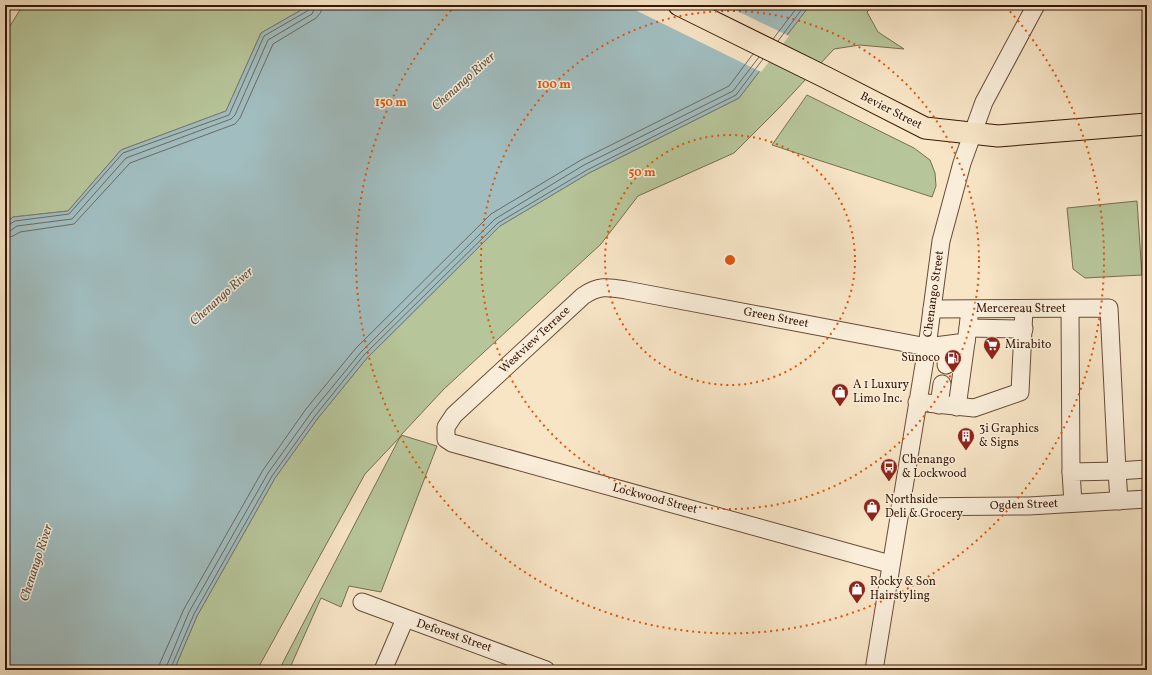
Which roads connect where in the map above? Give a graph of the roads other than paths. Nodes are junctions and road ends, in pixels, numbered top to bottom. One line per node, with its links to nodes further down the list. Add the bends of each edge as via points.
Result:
1 (679, 5): 4 (main road, Bevier Street, via 925,128)
2 (1036, 5): 4 (street, Chenango Street, via 984,102)
3 (1147, 124): 4 (main road, Bevier Street, via 998,136)
4 (972, 133): 6 (street, Chenango Street, via 941,241)
5 (626, 290): 13 (street, Green Street); 19 (street, Westview Terrace, via 603,287 583,296)
6 (932, 309): 7 (street, Mercereau Street); 13 (street, Chenango Street)
7 (970, 309): 8 (street, Mercereau Street); 11 (street)
8 (1024, 309): 9 (street, Mercereau Street); 10 (street)
9 (1070, 309): 21 (street, Mercereau Street, via 1109,308); 22 (street)
10 (1024, 329): 11 (street, Green Street); 18 (street, via 1020,392 974,408)
11 (967, 335): 12 (street, Green Street); 18 (street)
12 (949, 345): 13 (street, Green Street); 14 (street)
13 (926, 347): 16 (street, Chenango Street)
14 (946, 365)
15 (942, 384): 17 (street)
16 (917, 402): 17 (street); 26 (street, Chenango Street)
17 (939, 405): 18 (street)
18 (957, 407)
19 (454, 415): 27 (street, Lockwood Street, via 446,427 446,439 452,443)
20 (1147, 469): 21 (street)
21 (1117, 471): 22 (street); 24 (street)
22 (1071, 472): 25 (street)
23 (1147, 499): 24 (street, Ogden Street)
24 (1119, 501): 25 (street, Ogden Street)
25 (1073, 503): 26 (street, Ogden Street)
26 (900, 507): 27 (street, Chenango Street)
27 (890, 564): 32 (street, Chenango Street)
28 (362, 602): 29 (street, Deforest Street)
29 (405, 619): 30 (street); 31 (street, Deforest Street)
30 (384, 670)
31 (546, 670)
32 (874, 670)

